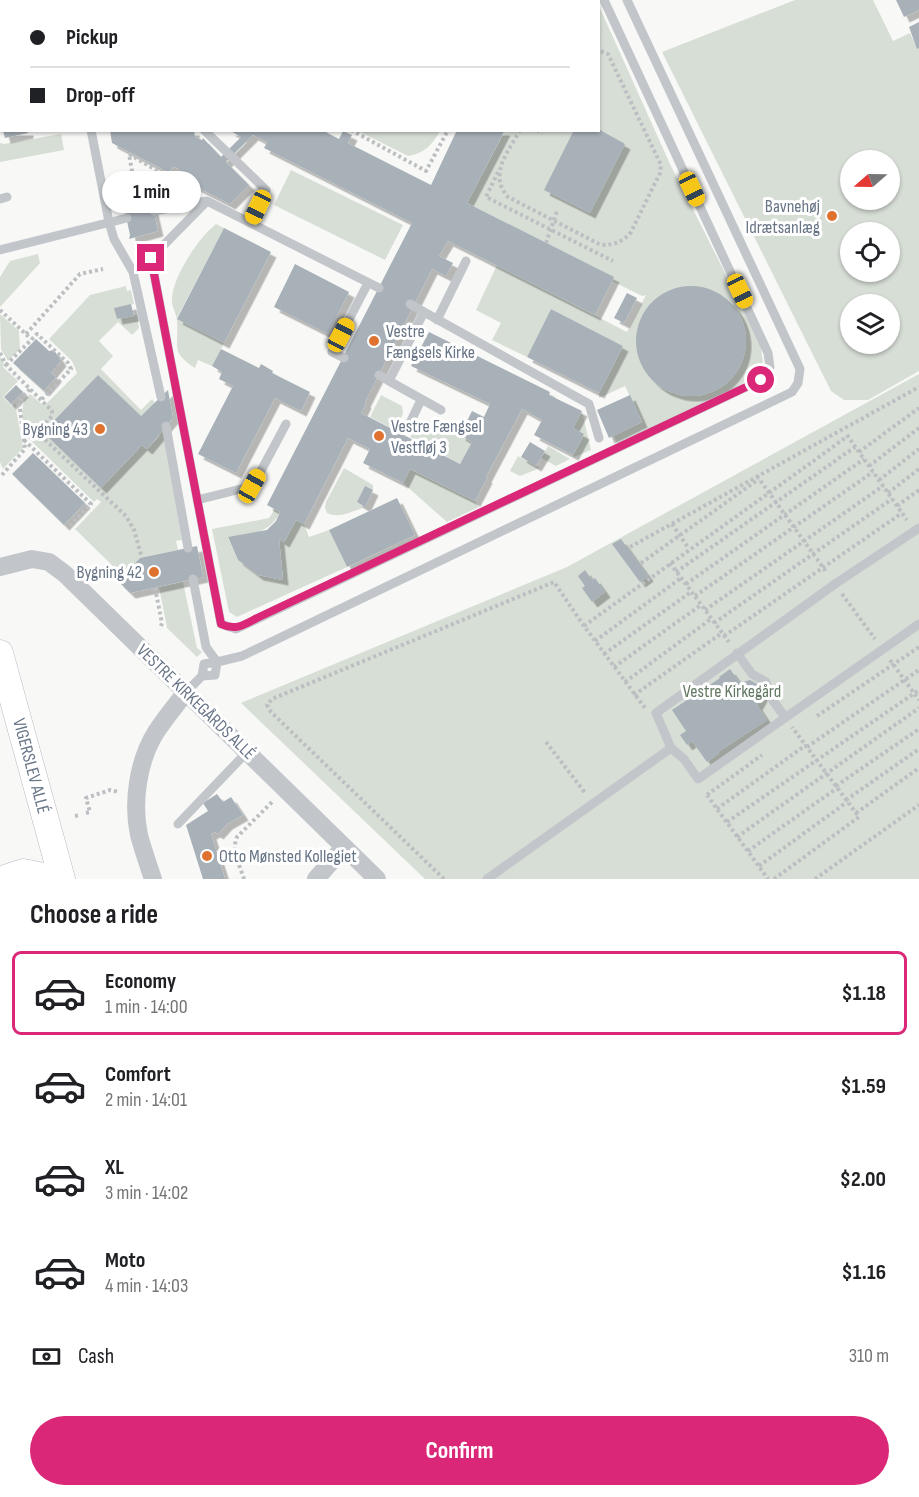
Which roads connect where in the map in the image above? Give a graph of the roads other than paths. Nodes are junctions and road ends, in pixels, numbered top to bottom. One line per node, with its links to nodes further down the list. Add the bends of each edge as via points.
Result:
1 (604, 0): 27 (lane, via 768,353 770,367 761,380 236,628 221,624)
2 (627, 0): 35 (lane, via 800,369 798,383 792,392 242,656)
3 (91, 132): 8 (lane)
4 (206, 132): 9 (lane, via 266,190)
5 (207, 201): 6 (lane); 9 (lane); 27 (lane, via 151,258)
6 (154, 211)
7 (127, 218): 8 (lane)
8 (109, 222): 10 (lane); 20 (lane, via 114,239 134,272)
9 (250, 223): 12 (lane)
10 (0, 249)
11 (466, 261): 16 (lane)
12 (368, 283): 13 (lane); 17 (lane, via 332,352)
13 (379, 288)
14 (410, 304): 15 (lane)
15 (424, 312): 16 (lane); 19 (lane)
16 (437, 320): 26 (lane, via 589,404)
17 (344, 358)
18 (379, 375): 19 (lane)
19 (390, 381): 21 (lane)
20 (160, 397)
21 (421, 400): 22 (lane); 23 (lane)
22 (441, 410)
23 (410, 423)
24 (286, 424): 27 (lane, via 252,486)
25 (166, 426): 29 (lane)
26 (599, 438)
27 (197, 500)
28 (916, 529): 34 (lane)
29 (188, 548)
30 (0, 567): 36 (street, VESTRE KIRKEGÅRDS ALLÉ, via 32,559 49,562)
31 (193, 579): 35 (lane, via 206,647)
32 (919, 624): 37 (lane)
33 (0, 653): 43 (street, VIGERSLEV ALLÉ)
34 (737, 653): 37 (lane, via 752,674 766,682); 38 (lane, via 656,713)
35 (217, 662): 36 (lane, via 215,675 202,676)
36 (186, 692): 39 (street, VESTRE KIRKEGÅRDS ALLÉ); 44 (street, via 155,734 144,758 137,795 139,834)
37 (784, 717): 38 (lane, via 698,779)
38 (671, 748): 47 (lane)
39 (248, 752): 40 (lane); 41 (street, VESTRE KIRKEGÅRDS ALLÉ)
40 (178, 824)
41 (344, 847): 45 (street); 46 (street, VESTRE KIRKEGÅRDS ALLÉ)
42 (12, 876): 43 (street)
43 (61, 879)
44 (153, 879)
45 (316, 879)
46 (377, 879)
47 (487, 879)

